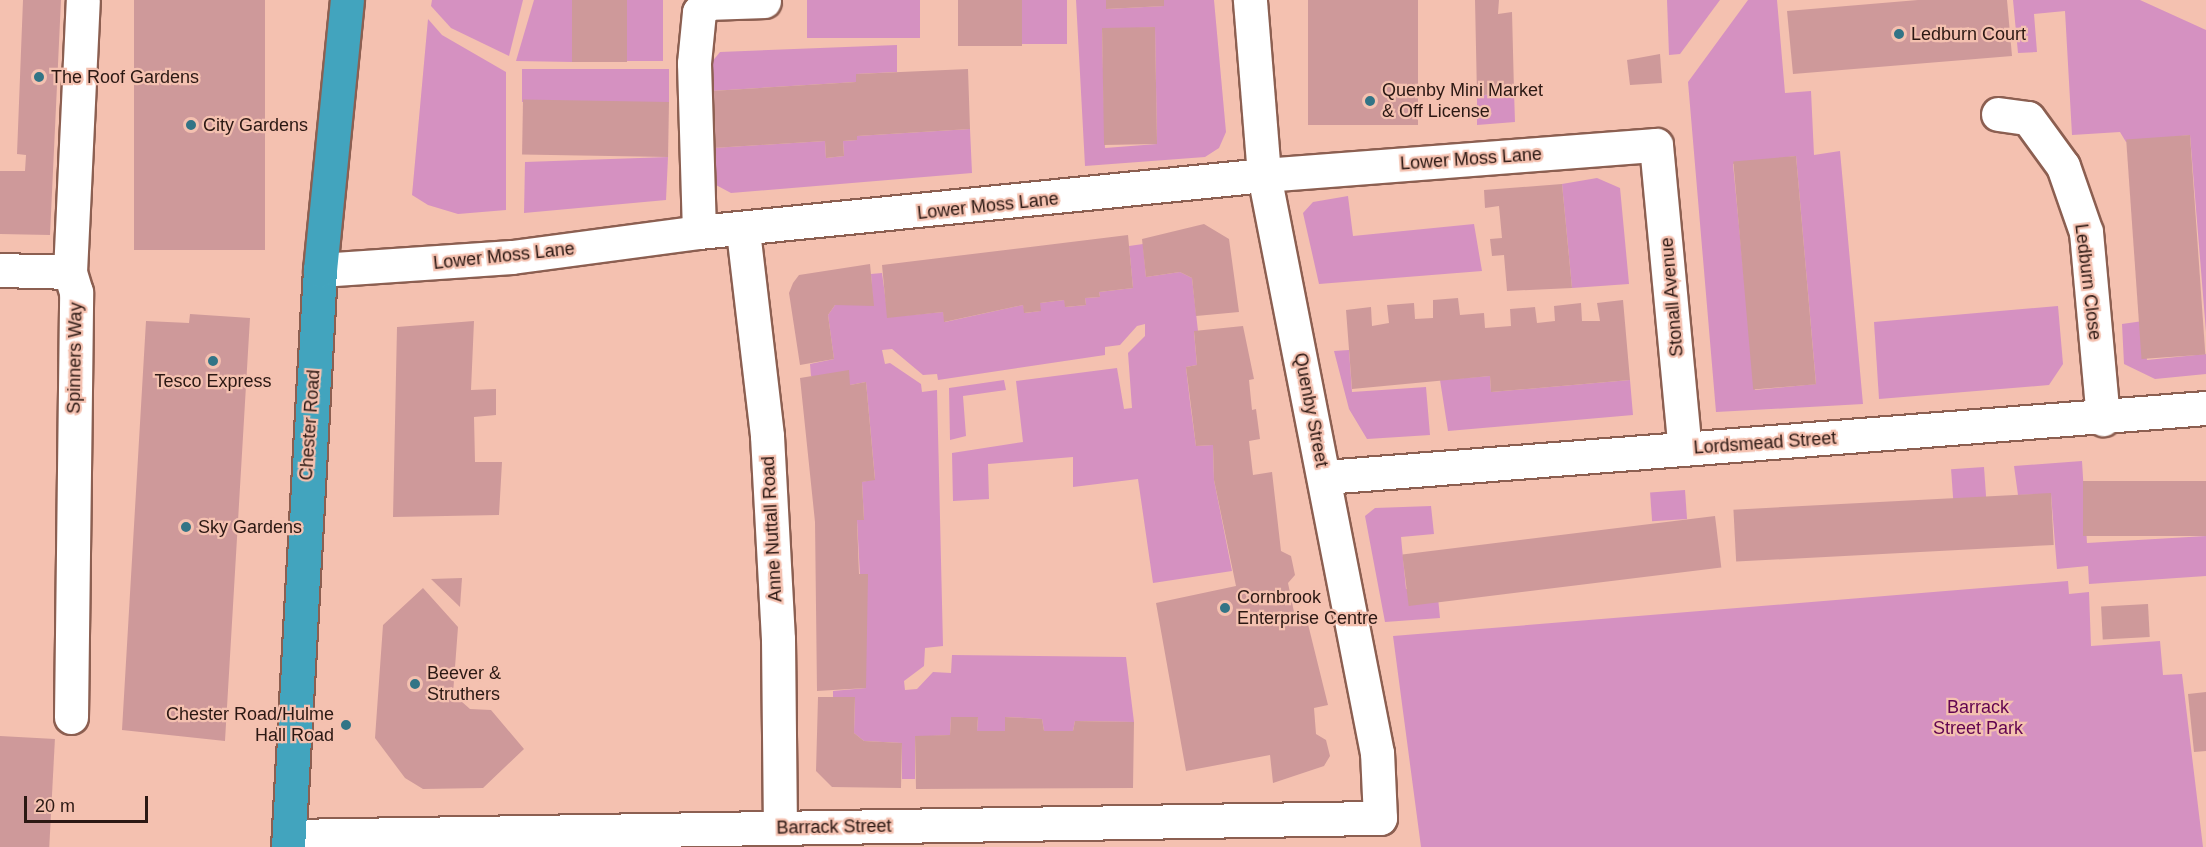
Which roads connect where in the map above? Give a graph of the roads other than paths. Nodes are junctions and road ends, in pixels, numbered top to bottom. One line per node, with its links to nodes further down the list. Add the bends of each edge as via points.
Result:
1 (83, 0): 12 (street, Spinners Way)
2 (1250, 0): 7 (street, Quenby Street)
3 (346, 1): 11 (highway, Chester Road)
4 (764, 1): 9 (street, via 708,3 699,12 694,63)
5 (1998, 114): 14 (street, Ledburn Close, via 2028,118 2063,166 2086,232)
6 (1656, 145): 7 (street, Lower Moss Lane); 15 (street, Stonall Avenue)
7 (1264, 176): 8 (street, Lower Moss Lane); 16 (street, Quenby Street)
8 (743, 231): 9 (street, Lower Moss Lane); 19 (street, Anne Nuttall Road, via 767,448 778,639)
9 (699, 232): 11 (street, Lower Moss Lane, via 512,257)
10 (0, 270): 12 (street)
11 (320, 270): 21 (highway, Chester Road)
12 (70, 272): 17 (street, Spinners Way, via 76,292)
13 (2206, 408): 14 (street, Lordsmead Street)
14 (2103, 419): 15 (street, Lordsmead Street)
15 (1685, 449): 16 (street, Lordsmead Street)
16 (1325, 477): 18 (street, Quenby Street, via 1377,753)
17 (71, 717)
18 (1380, 818): 19 (street, Barrack Street)
19 (780, 828): 20 (street, Barrack Street)
20 (710, 839): 21 (street, Barrack Street)
21 (288, 841)

